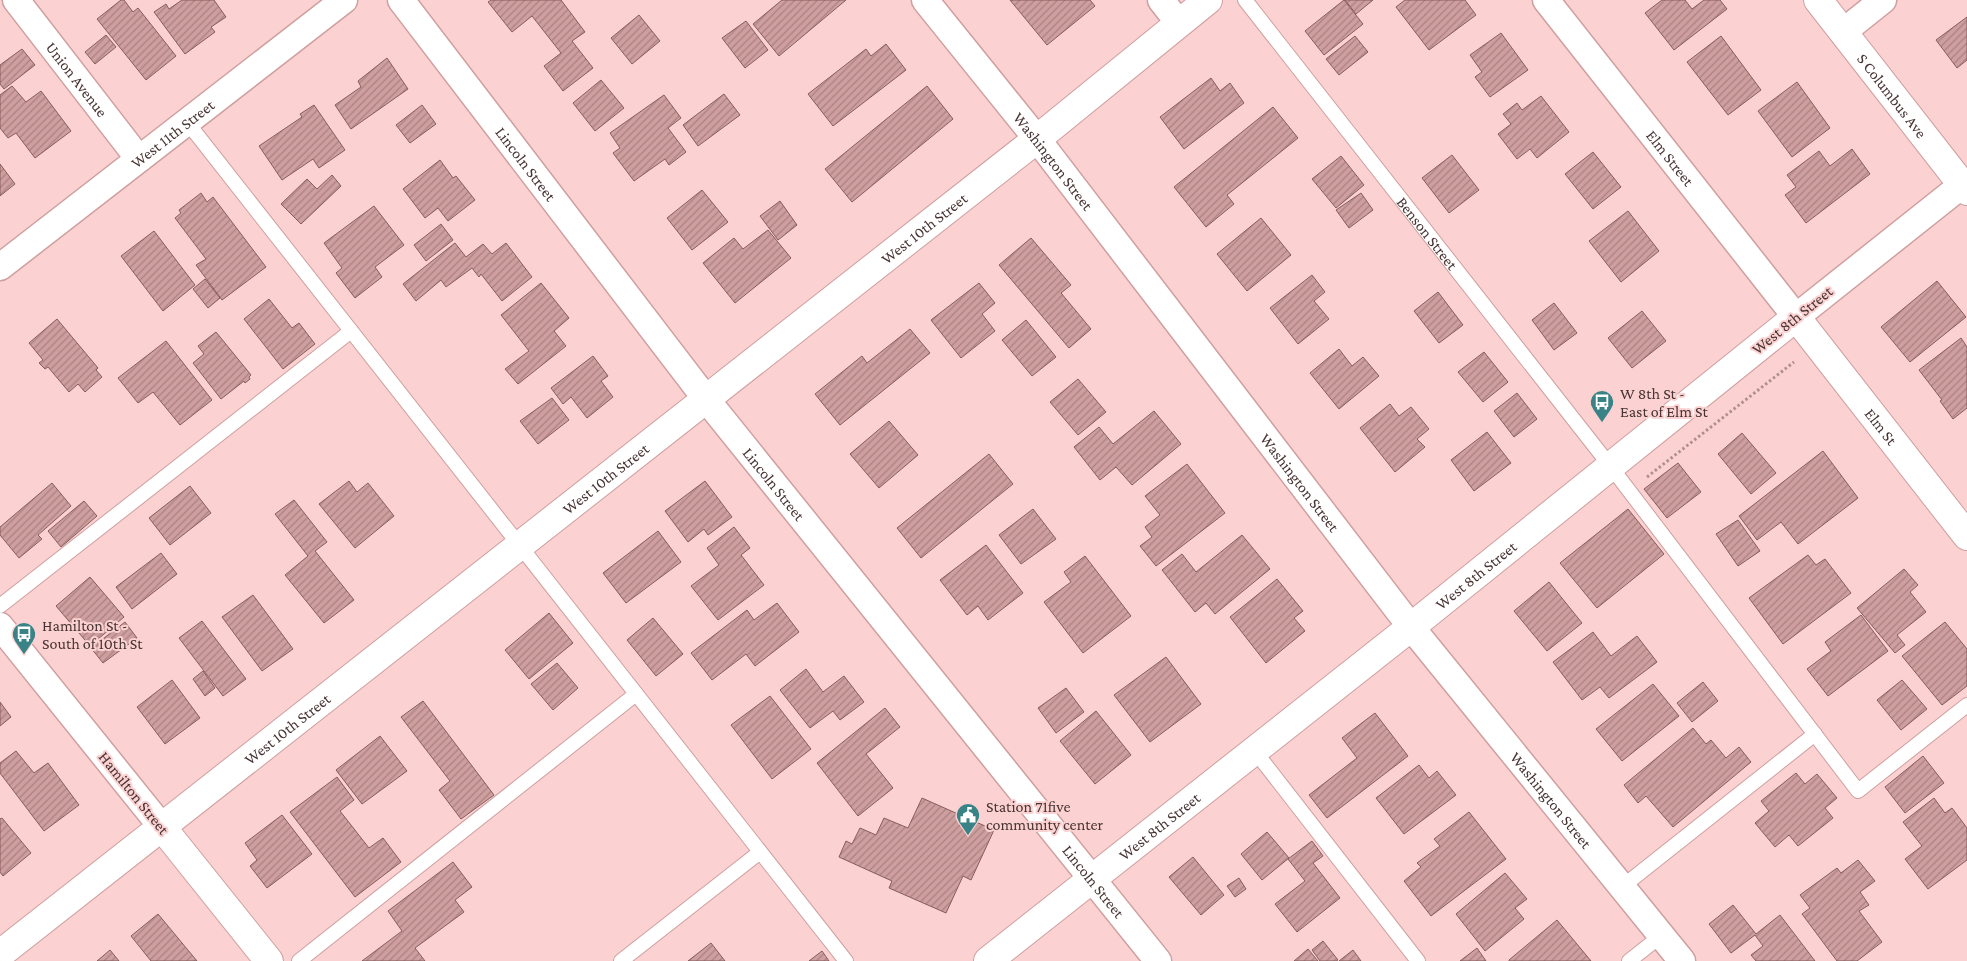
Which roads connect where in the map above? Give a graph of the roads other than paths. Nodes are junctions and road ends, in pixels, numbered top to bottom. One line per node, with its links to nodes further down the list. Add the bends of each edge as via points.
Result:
1 (16, 0): 15 (street, Union Avenue)
2 (344, 0): 13 (street, West 11th Street)
3 (401, 0): 20 (street, Lincoln Street)
4 (925, 0): 14 (street, Washington Street)
5 (1161, 0): 11 (street)
6 (1208, 0): 11 (street, West 10th Street)
7 (1246, 0): 21 (lane, Benson Street)
8 (1546, 0): 18 (street, Elm Street)
9 (1818, 0): 12 (street, S Columbus Ave)
10 (1883, 0): 12 (street)
11 (1179, 23): 14 (street, West 10th Street)
12 (1844, 32): 16 (street, S Columbus Ave)
13 (187, 122): 15 (street, West 11th Street); 19 (lane)
14 (1037, 139): 20 (street, West 10th Street); 26 (street, Washington Street)
15 (139, 158): 17 (street, West 11th Street)
16 (1965, 188): 18 (street, West 8th Street)
17 (0, 267)
18 (1796, 317): 21 (street, West 8th Street); 22 (street, Elm St)
19 (351, 331): 23 (lane); 24 (lane)
20 (706, 399): 23 (street, West 10th Street); 33 (street, Lincoln Street)
21 (1611, 467): 26 (street, West 8th Street); 29 (lane, Benson Street)
22 (1967, 536)
23 (519, 545): 27 (lane); 31 (street, West 10th Street)
24 (0, 606)
25 (0, 626): 31 (street, Hamilton Street)
26 (1411, 627): 30 (street, West 8th Street); 34 (street, Washington Street)
27 (636, 694): 32 (lane); 38 (lane)
28 (1967, 705): 29 (lane, Benson Street, via 1858,791)
29 (1815, 734): 34 (lane)
30 (1254, 750): 33 (street, West 8th Street); 43 (lane)
31 (161, 826): 36 (street, West 10th Street); 37 (street, Hamilton Street)
32 (760, 852): 39 (lane); 40 (lane)
33 (1093, 878): 41 (street, West 8th Street); 42 (street, Lincoln Street)
34 (1622, 887): 35 (street, Washington Street)
35 (1662, 936): 44 (lane); 45 (street, Washington Street)
36 (0, 954)
37 (269, 961)
38 (300, 961)
39 (621, 961)
40 (846, 961)
41 (988, 961)
42 (1158, 961)
43 (1418, 961)
44 (1629, 961)
45 (1682, 961)

